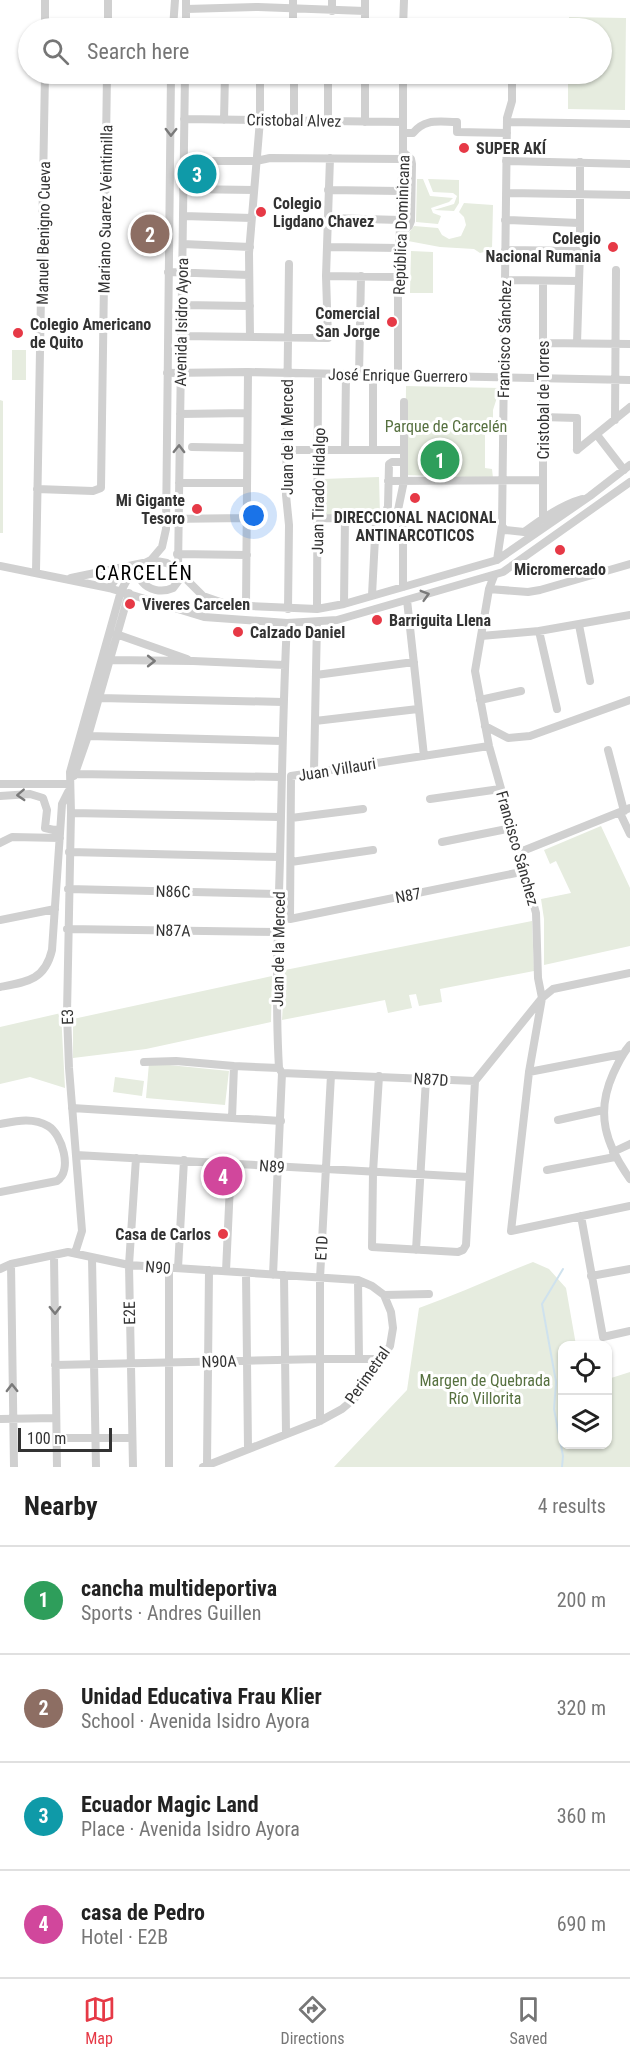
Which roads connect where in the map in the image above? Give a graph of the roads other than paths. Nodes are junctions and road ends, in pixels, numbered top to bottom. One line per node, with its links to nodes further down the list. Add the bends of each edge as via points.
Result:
1 (45, 0): 12 (street)
2 (108, 0): 13 (street)
3 (175, 0): 14 (street)
4 (332, 0): 11 (street)
5 (365, 0): 10 (street)
6 (404, 0): 16 (street)
7 (258, 4): 8 (street); 9 (street)
8 (186, 5)
9 (293, 5): 11 (street)
10 (365, 10): 11 (street); 15 (street)
11 (332, 11)
12 (45, 18)
13 (108, 18)
14 (174, 18)
15 (365, 18)
16 (403, 18)
17 (45, 84): 122 (street, Manuel Benigno Cueva)
18 (107, 84): 122 (street, Mariano Suarez Veintimilla, via 101,488)
19 (171, 84): 68 (street, Avenida Isidro Ayora, one-way to 68)
20 (185, 84): 28 (street, Avenida Isidro Ayora)
21 (225, 84): 29 (street)
22 (260, 84): 30 (street)
23 (294, 84): 31 (street)
24 (328, 84): 32 (street)
25 (365, 84): 33 (street)
26 (403, 84): 34 (street, República Dominicana)
27 (512, 84): 35 (street, Francisco Sánchez)
28 (184, 119): 29 (street, Cristobal Alvez); 46 (street, Avenida Isidro Ayora)
29 (224, 120): 30 (street, Cristobal Alvez)
30 (260, 120): 31 (street, Cristobal Alvez); 42 (street)
31 (294, 120): 32 (street, Cristobal Alvez)
32 (328, 120): 33 (street, Cristobal Alvez)
33 (365, 122): 34 (street, Cristobal Alvez)
34 (403, 122): 37 (street, República Dominicana)
35 (507, 122): 36 (street); 38 (street, Francisco Sánchez)
36 (630, 124)
37 (403, 133): 38 (street, via 413,133 427,122 457,122 457,132); 39 (street, República Dominicana)
38 (507, 133): 43 (street, Francisco Sánchez)
39 (402, 155): 40 (street); 49 (street, República Dominicana); 59 (street, via 411,159 412,164 411,221)
40 (330, 158): 42 (street); 48 (street)
41 (192, 161): 42 (street)
42 (256, 161): 47 (street)
43 (506, 161): 44 (street); 50 (street, Francisco Sánchez)
44 (580, 162): 45 (street); 51 (street)
45 (630, 164)
46 (183, 189): 47 (street); 53 (street, Avenida Isidro Ayora)
47 (254, 190): 54 (street)
48 (328, 190): 49 (street); 55 (street)
49 (400, 191): 56 (street, República Dominicana)
50 (506, 193): 51 (street); 57 (street, Francisco Sánchez)
51 (579, 194): 52 (street); 58 (street)
52 (630, 195)
53 (183, 216): 54 (street); 60 (street, Avenida Isidro Ayora)
54 (252, 218): 61 (street)
55 (328, 218): 56 (street); 62 (street)
56 (400, 220): 59 (street, República Dominicana)
57 (506, 220): 58 (street); 64 (street, Francisco Sánchez)
58 (579, 223): 65 (street)
59 (400, 234): 63 (street, República Dominicana)
60 (183, 244): 61 (street); 69 (street, Avenida Isidro Ayora)
61 (250, 247): 70 (street)
62 (328, 247): 63 (street); 71 (street)
63 (399, 248): 73 (street, República Dominicana)
64 (505, 250): 65 (street); 74 (street, Francisco Sánchez)
65 (580, 251): 76 (street)
66 (289, 264): 81 (street, Juan de la Merced)
67 (616, 270): 84 (street)
68 (168, 272): 69 (street); 87 (street, Avenida Isidro Ayora)
69 (182, 273): 70 (street); 77 (street, Avenida Isidro Ayora)
70 (249, 275): 78 (street)
71 (326, 276): 72 (street); 81 (street, via 328,338)
72 (361, 276): 73 (street); 92 (street)
73 (398, 277): 94 (street, República Dominicana)
74 (505, 280): 75 (street); 95 (street, Francisco Sánchez)
75 (543, 281): 76 (street); 82 (street, Cristobal de Torres)
76 (579, 281): 83 (street)
77 (182, 305): 78 (street); 79 (street, Avenida Isidro Ayora)
78 (250, 306): 80 (street)
79 (181, 336): 80 (street); 88 (street, Avenida Isidro Ayora)
80 (250, 337): 81 (street)
81 (287, 337): 89 (street, Juan de la Merced)
82 (543, 342): 83 (street); 96 (street, Cristobal de Torres)
83 (577, 343): 84 (street)
84 (614, 344): 85 (street); 97 (street)
85 (630, 344)
86 (248, 372): 88 (street, José Enrique Guerrero); 89 (street, José Enrique Guerrero); 101 (street)
87 (166, 373): 88 (street, José Enrique Guerrero); 132 (street, Avenida Isidro Ayora)
88 (180, 373): 102 (street, Avenida Isidro Ayora)
89 (287, 373): 90 (street, José Enrique Guerrero); 108 (street, Juan de la Merced)
90 (318, 374): 91 (street, José Enrique Guerrero); 109 (street, Juan Tirado Hidalgo)
91 (346, 374): 92 (street, José Enrique Guerrero); 110 (street)
92 (359, 375): 93 (street, José Enrique Guerrero)
93 (373, 375): 94 (street, José Enrique Guerrero); 111 (street)
94 (398, 376): 95 (street, José Enrique Guerrero)
95 (504, 378): 96 (street, José Enrique Guerrero); 118 (street, Francisco Sánchez)
96 (542, 379): 97 (street, José Enrique Guerrero); 103 (street, Cristobal de Torres)
97 (614, 380): 98 (street, José Enrique Guerrero); 104 (street)
98 (630, 380)
99 (404, 402): 112 (street)
100 (630, 407): 104 (street)
101 (247, 413): 102 (street); 107 (street)
102 (180, 414): 120 (street, Avenida Isidro Ayora, one-way to 102)
103 (542, 417): 105 (street, via 577,418 578,450); 115 (street, Cristobal de Torres)
104 (615, 420): 105 (street)
105 (597, 435): 114 (street)
106 (192, 447): 107 (street)
107 (247, 448): 121 (street)
108 (286, 450): 109 (street); 155 (street, Juan de la Merced)
109 (319, 450): 110 (street); 129 (street, Juan Tirado Hidalgo)
110 (345, 450): 111 (street)
111 (373, 450): 112 (street)
112 (404, 450): 113 (street)
113 (404, 462): 116 (street, via 390,463); 117 (street)
114 (627, 468): 123 (street)
115 (542, 480): 118 (street); 133 (street, Cristobal de Torres)
116 (388, 481): 117 (street); 124 (street)
117 (404, 481): 118 (street); 126 (street, via 399,500)
118 (502, 481): 134 (street, Francisco Sánchez)
119 (630, 482): 125 (street)
120 (179, 483): 121 (street); 127 (street, Avenida Isidro Ayora)
121 (247, 483): 128 (street)
122 (37, 489): 143 (street, Manuel Benigno Cueva)
123 (590, 496): 125 (street); 133 (street); 137 (street)
124 (388, 506): 126 (street); 131 (street)
125 (598, 506): 144 (street, via 513,567)
126 (401, 515): 131 (street); 146 (street)
127 (178, 518): 128 (street); 132 (street); 135 (street, Avenida Isidro Ayora)
128 (247, 518): 136 (street)
129 (316, 518): 130 (street); 156 (street, Juan Tirado Hidalgo)
130 (345, 518): 131 (street); 153 (street)
131 (380, 518): 151 (street)
132 (165, 519): 138 (street, Avenida Isidro Ayora, via 165,537 158,554)
133 (543, 519): 134 (street, via 524,532 505,530)
134 (502, 526): 137 (street, Francisco Sánchez)
135 (177, 554): 136 (street); 142 (street, Avenida Isidro Ayora)
136 (247, 555): 154 (street)
137 (497, 560): 146 (street)
138 (147, 563): 141 (street); 142 (street, via 167,562); 149 (street, via 141,580); 150 (street, E3, via 128,578)
139 (630, 564): 148 (street, via 540,590)
140 (0, 566): 143 (street)
141 (118, 568): 145 (street); 147 (street)
142 (178, 571): 149 (street, via 179,580 173,588); 154 (street, via 203,596)
143 (36, 572): 145 (street)
144 (494, 576): 148 (street, Francisco Sánchez); 152 (street, one-way to 144)
145 (68, 579): 147 (street)
146 (403, 587): 151 (street)
147 (109, 588): 150 (street)
148 (489, 589): 163 (street, Francisco Sánchez)
149 (151, 590): 150 (street)
150 (125, 592): 159 (street, via 204,617); 162 (street, E3); 186 (street, E3, via 70,772)
151 (372, 596): 153 (street)
152 (407, 600): 158 (street); 166 (street)
153 (344, 604): 156 (street)
154 (246, 607): 155 (street)
155 (288, 609): 156 (street)
156 (316, 609)
157 (630, 615): 160 (street)
158 (317, 622): 159 (street); 168 (street)
159 (287, 623): 167 (street, Juan de la Merced)
160 (579, 625): 161 (street); 169 (street)
161 (540, 631): 163 (street); 176 (street)
162 (116, 634): 164 (street, E3); 165 (street)
163 (481, 636): 172 (street, Francisco Sánchez, via 475,671)
164 (109, 660): 165 (street, one-way to 165); 171 (street, E3)
165 (193, 661): 167 (street)
166 (414, 662): 168 (street); 175 (street)
167 (285, 665): 174 (street, Juan de la Merced)
168 (316, 675): 177 (street)
169 (590, 681)
170 (521, 691): 172 (street)
171 (99, 698): 174 (street); 179 (street, E3)
172 (480, 700): 178 (street, Francisco Sánchez)
173 (630, 700): 178 (street, via 530,736 508,738)
174 (283, 702): 180 (street, Juan de la Merced)
175 (418, 709): 177 (street); 183 (street)
176 (557, 709)
177 (315, 721): 184 (street)
178 (485, 726): 181 (street, Francisco Sánchez)
179 (88, 736): 180 (street); 186 (street, E3)
180 (281, 741): 185 (street, Juan de la Merced)
181 (489, 746): 183 (street, Juan Villauri); 188 (street, Francisco Sánchez)
182 (608, 750): 192 (street)
183 (424, 756): 184 (street, Juan Villauri)
184 (314, 771): 195 (street, Juan Villauri, via 291,776)
185 (281, 777): 186 (street, Juan Villauri); 194 (street, Juan de la Merced)
186 (71, 782): 187 (street, Juan Villauri); 193 (street, E3); 197 (street, via 62,804)
187 (0, 784)
188 (500, 789): 190 (street); 196 (street, Francisco Sánchez)
189 (0, 796): 197 (street, one-way to 189, via 45,828 43,798 30,794)
190 (430, 799)
191 (363, 809): 195 (street)
192 (624, 811): 198 (street); 203 (street)
193 (71, 813): 194 (street); 202 (street, E3)
194 (280, 817): 204 (street, Juan de la Merced)
195 (291, 819): 205 (street, Juan Villauri)
196 (512, 828): 199 (street); 203 (street, Francisco Sánchez)
197 (60, 834): 200 (street, via 12,837); 209 (street)
198 (630, 834)
199 (442, 842)
200 (0, 843)
201 (373, 850): 205 (street)
202 (69, 852): 204 (street); 207 (street, E3)
203 (520, 852): 206 (street, Francisco Sánchez)
204 (280, 857): 208 (street, Juan de la Merced)
205 (291, 862): 210 (street, Juan Villauri)
206 (526, 872): 210 (street, N87); 216 (street, Francisco Sánchez, via 536,913)
207 (68, 889): 208 (street, N86C); 212 (street, E3)
208 (279, 894): 213 (street, Juan de la Merced)
209 (55, 909): 211 (street); 215 (street, via 52,950 42,973)
210 (290, 919)
211 (0, 920)
212 (67, 929): 213 (street, N87A); 227 (street, E3)
213 (278, 932): 221 (street, Juan de la Merced)
214 (630, 974): 216 (street, via 553,989)
215 (0, 987)
216 (542, 998): 222 (street, Francisco Sánchez); 226 (street)
217 (630, 1045): 218 (street)
218 (622, 1054): 222 (street); 228 (street, via 606,1090)
219 (144, 1062): 220 (street, N87D)
220 (234, 1066): 221 (street, N87D); 229 (street)
221 (280, 1070): 223 (street, N87D); 231 (street, Juan de la Merced)
222 (529, 1072): 248 (street, Francisco Sánchez, via 511,1231)
223 (331, 1075): 224 (street, N87D); 240 (street, E1D)
224 (379, 1076): 225 (street, N87D); 242 (street)
225 (426, 1079): 226 (street, N87D); 243 (street)
226 (475, 1081): 244 (street)
227 (72, 1108): 229 (street); 234 (street, E3)
228 (603, 1110): 230 (street); 235 (street)
229 (232, 1118): 231 (street)
230 (558, 1120)
231 (281, 1121): 239 (street, Juan de la Merced)
232 (0, 1124): 246 (street, via 22,1120 50,1127 64,1156 65,1171 57,1181)
233 (630, 1144): 235 (street)
234 (76, 1155): 236 (street, N89); 250 (street, E3, via 82,1231)
235 (614, 1155): 241 (street); 245 (street)
236 (136, 1158): 237 (street, N89); 254 (street, E2E)
237 (184, 1160): 238 (street, N89); 255 (street)
238 (231, 1163): 239 (street, N89); 259 (street)
239 (278, 1167): 240 (street, N89); 261 (street, Juan de la Merced)
240 (325, 1169): 242 (street, N89); 264 (street, E1D)
241 (547, 1170)
242 (374, 1172): 243 (street, N89); 249 (street, via 372,1247)
243 (420, 1174): 244 (street, N89); 249 (street)
244 (469, 1177): 249 (street, via 463,1250)
245 (630, 1179)
246 (0, 1192)
247 (630, 1206): 248 (street)
248 (581, 1216): 263 (street)
249 (416, 1250)
250 (75, 1253): 251 (street, N90); 252 (street, N90)
251 (54, 1256): 253 (street, N90); 277 (street, one-way to 277)
252 (92, 1258): 254 (street, N90); 278 (street)
253 (11, 1264): 256 (street, N90); 279 (street, one-way to 253)
254 (129, 1265): 255 (street, N90); 276 (street, E2E)
255 (173, 1268): 258 (street, N90); 275 (street)
256 (0, 1269)
257 (630, 1269): 263 (street)
258 (209, 1270): 259 (street, N90); 274 (street)
259 (226, 1271): 260 (street, N90)
260 (246, 1273): 261 (street, N90); 272 (street)
261 (273, 1275): 262 (street, N90)
262 (284, 1275): 264 (street, N90); 273 (street)
263 (591, 1276): 268 (street, via 603,1336)
264 (320, 1278): 265 (street); 269 (street, E1D)
265 (358, 1280): 267 (street); 270 (street)
266 (429, 1294): 267 (street)
267 (384, 1295): 271 (street, Perimetral, via 393,1328 390,1346)
268 (630, 1331)
269 (321, 1359): 270 (street, N90A); 273 (street, N90A); 282 (street, E1D)
270 (359, 1359): 271 (street, N90A)
271 (382, 1359): 282 (street, Perimetral, via 355,1398)
272 (248, 1360): 273 (street, N90A); 274 (street, N90A); 287 (street)
273 (284, 1360): 283 (street)
274 (207, 1361): 275 (street, N90A); 288 (street)
275 (168, 1362): 276 (street, N90A); 293 (street)
276 (130, 1364): 278 (street, N90A); 286 (street, E2E)
277 (56, 1365): 278 (street, N90A); 280 (street)
278 (93, 1365): 284 (street)
279 (13, 1418): 280 (street); 281 (street); 289 (street)
280 (56, 1418): 285 (street)
281 (0, 1419)
282 (320, 1421): 283 (street, Perimetral)
283 (286, 1434): 287 (street, Perimetral)
284 (95, 1437): 285 (street); 286 (street); 291 (street)
285 (57, 1438): 290 (street)
286 (131, 1438): 292 (street, E2E)
287 (248, 1449): 288 (street, Perimetral)
288 (205, 1466)
289 (14, 1467)
290 (57, 1467)
291 (96, 1467)
292 (134, 1467)
293 (169, 1467)

